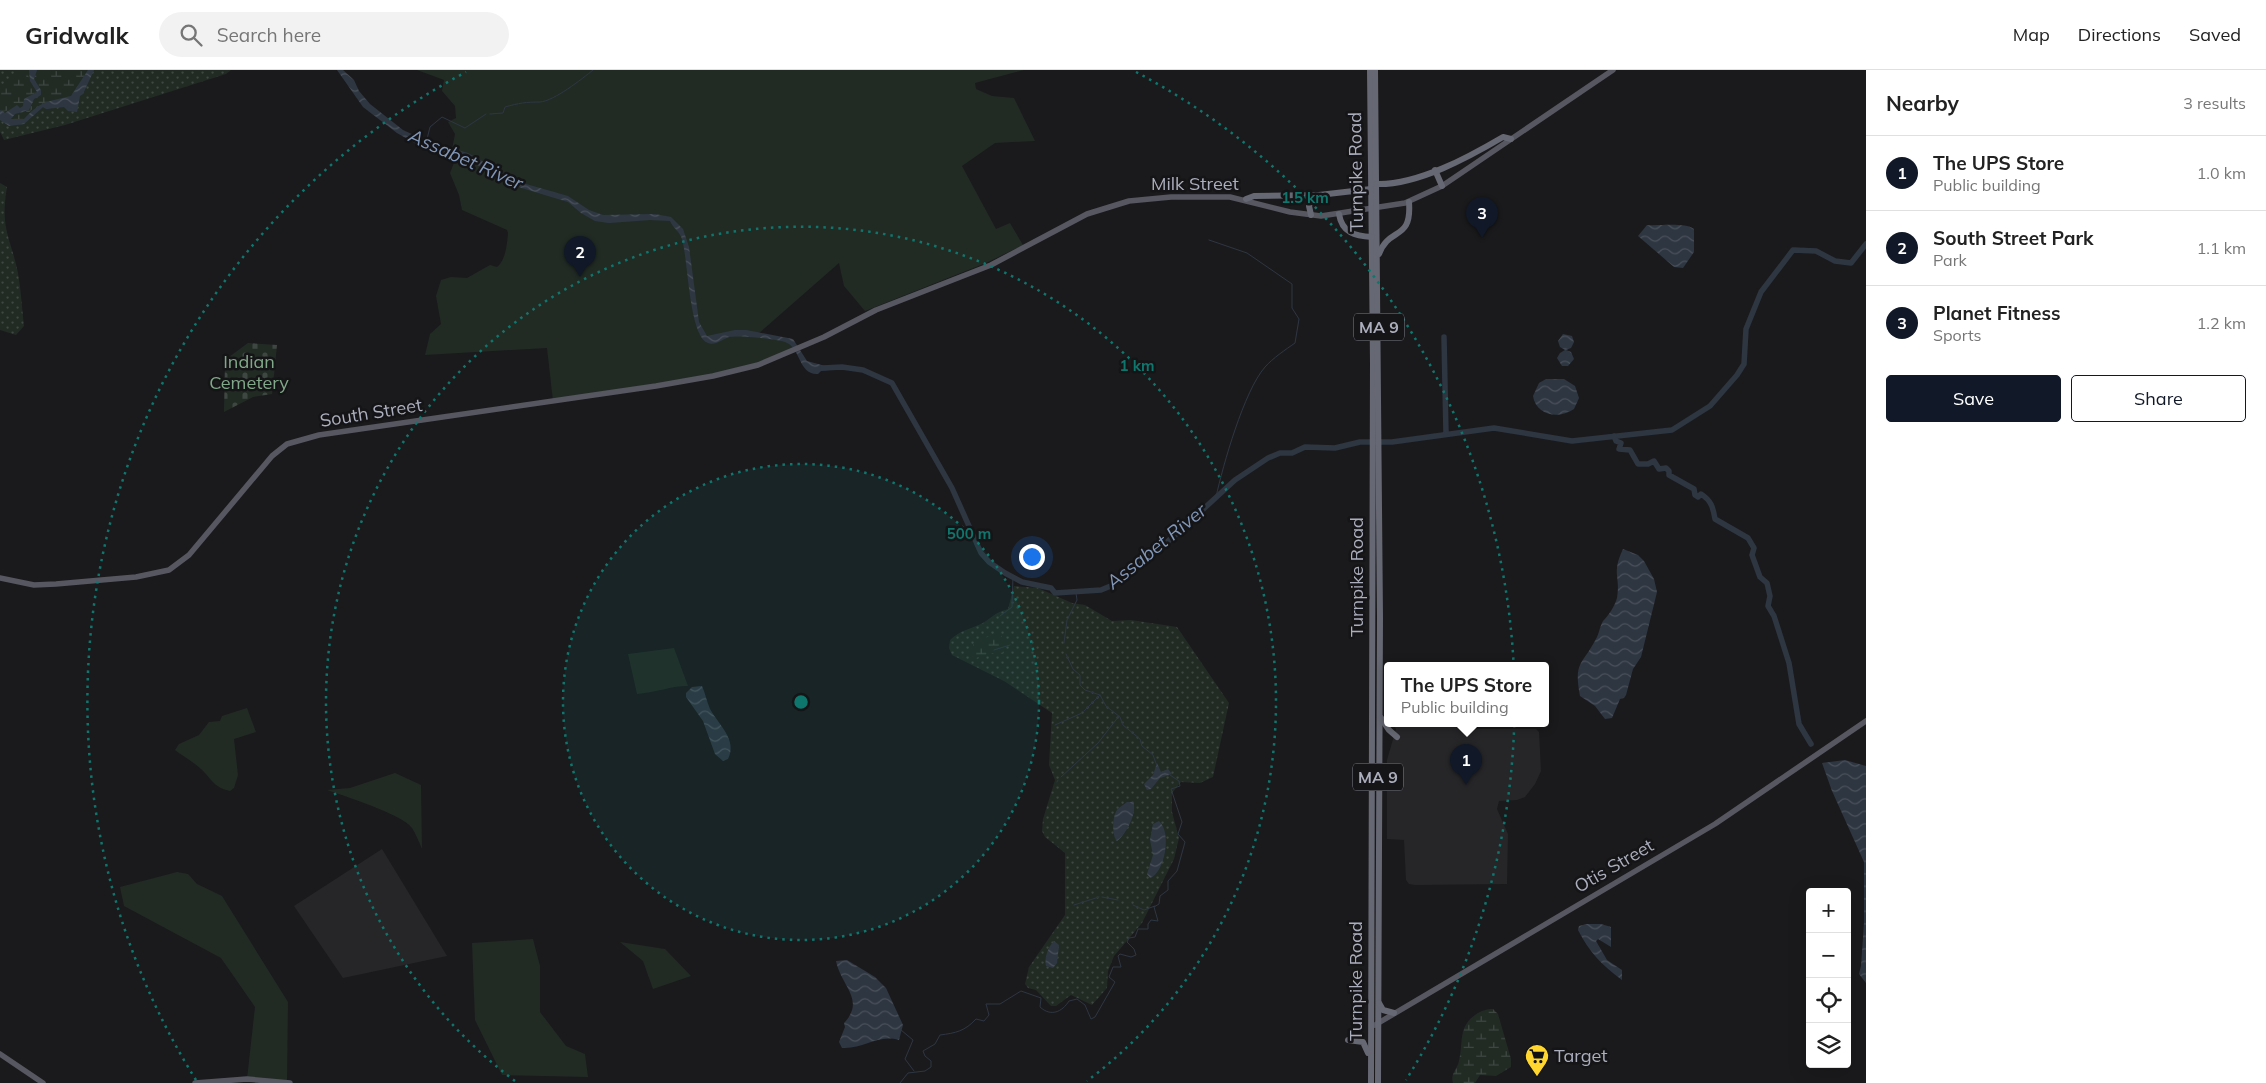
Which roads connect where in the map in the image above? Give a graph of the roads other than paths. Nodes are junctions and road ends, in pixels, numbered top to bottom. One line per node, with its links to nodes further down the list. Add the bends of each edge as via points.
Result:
1 (1370, 70): 8 (highway, Turnpike Road / MA 9)
2 (1375, 70): 6 (highway, Turnpike Road / MA 9)
3 (1613, 70): 4 (main road, Milk Street)
4 (1511, 139): 5 (highway, via 1503,138); 7 (main road, Milk Street)
5 (1436, 170): 6 (highway); 7 (highway)
6 (1377, 184): 11 (highway, Turnpike Road / MA 9)
7 (1442, 186): 12 (main road, Milk Street)
8 (1371, 189): 9 (highway); 11 (highway, Turnpike Road / MA 9)
9 (1313, 196): 10 (highway, via 1254,196); 14 (highway, via 1309,206)
10 (1246, 199): 14 (main road, Milk Street); 20 (main road, Milk Street, via 1157,197 1101,208 991,265 876,310)
11 (1374, 199): 15 (highway, Turnpike Road / MA 9)
12 (1409, 202): 13 (main road, Milk Street); 17 (highway, via 1405,229)
13 (1339, 214): 14 (main road, Milk Street); 18 (highway, via 1349,233)
14 (1311, 215)
15 (1374, 217): 16 (highway, Turnpike Road / MA 9); 18 (highway, Turnpike Road / MA 9)
16 (1378, 228): 17 (highway, via 1384,234); 19 (highway, Turnpike Road / MA 9)
17 (1394, 236): 19 (highway, via 1383,244)
18 (1372, 237): 23 (highway, Turnpike Road / MA 9)
19 (1378, 257): 23 (highway, Turnpike Road / MA 9)
20 (824, 337): 21 (main road); 22 (main road, Milk Street)
21 (829, 343)
22 (798, 350): 25 (main road, South Street, via 758,365 713,376 308,438 287,444 272,456 189,555 169,570 136,577 60,584 34,585)
23 (1376, 439): 24 (highway, Turnpike Road / MA 9)
24 (1376, 446): 26 (highway, Turnpike Road / MA 9); 34 (highway, Turnpike Road / MA 9)
25 (0, 578)
26 (1380, 716): 28 (highway); 31 (highway, Turnpike Road / MA 9)
27 (1866, 721): 32 (main road, Otis Street, via 1715,824)
28 (1384, 723)
29 (1386, 727): 30 (highway)
30 (1397, 737)
31 (1378, 1000): 32 (highway, via 1383,1010); 33 (highway, Turnpike Road / MA 9)
32 (1394, 1013): 33 (main road, Otis Street)
33 (1378, 1022): 34 (main road, Otis Street); 42 (highway, Turnpike Road / MA 9)
34 (1371, 1027): 37 (highway, Turnpike Road / MA 9)
35 (1348, 1040): 37 (highway, via 1364,1043)
36 (0, 1054): 38 (main road)
37 (1371, 1062): 41 (highway, Turnpike Road / MA 9)
38 (43, 1083)
39 (196, 1083): 40 (main road, via 247,1079)
40 (290, 1083)
41 (1371, 1083)
42 (1378, 1083)

